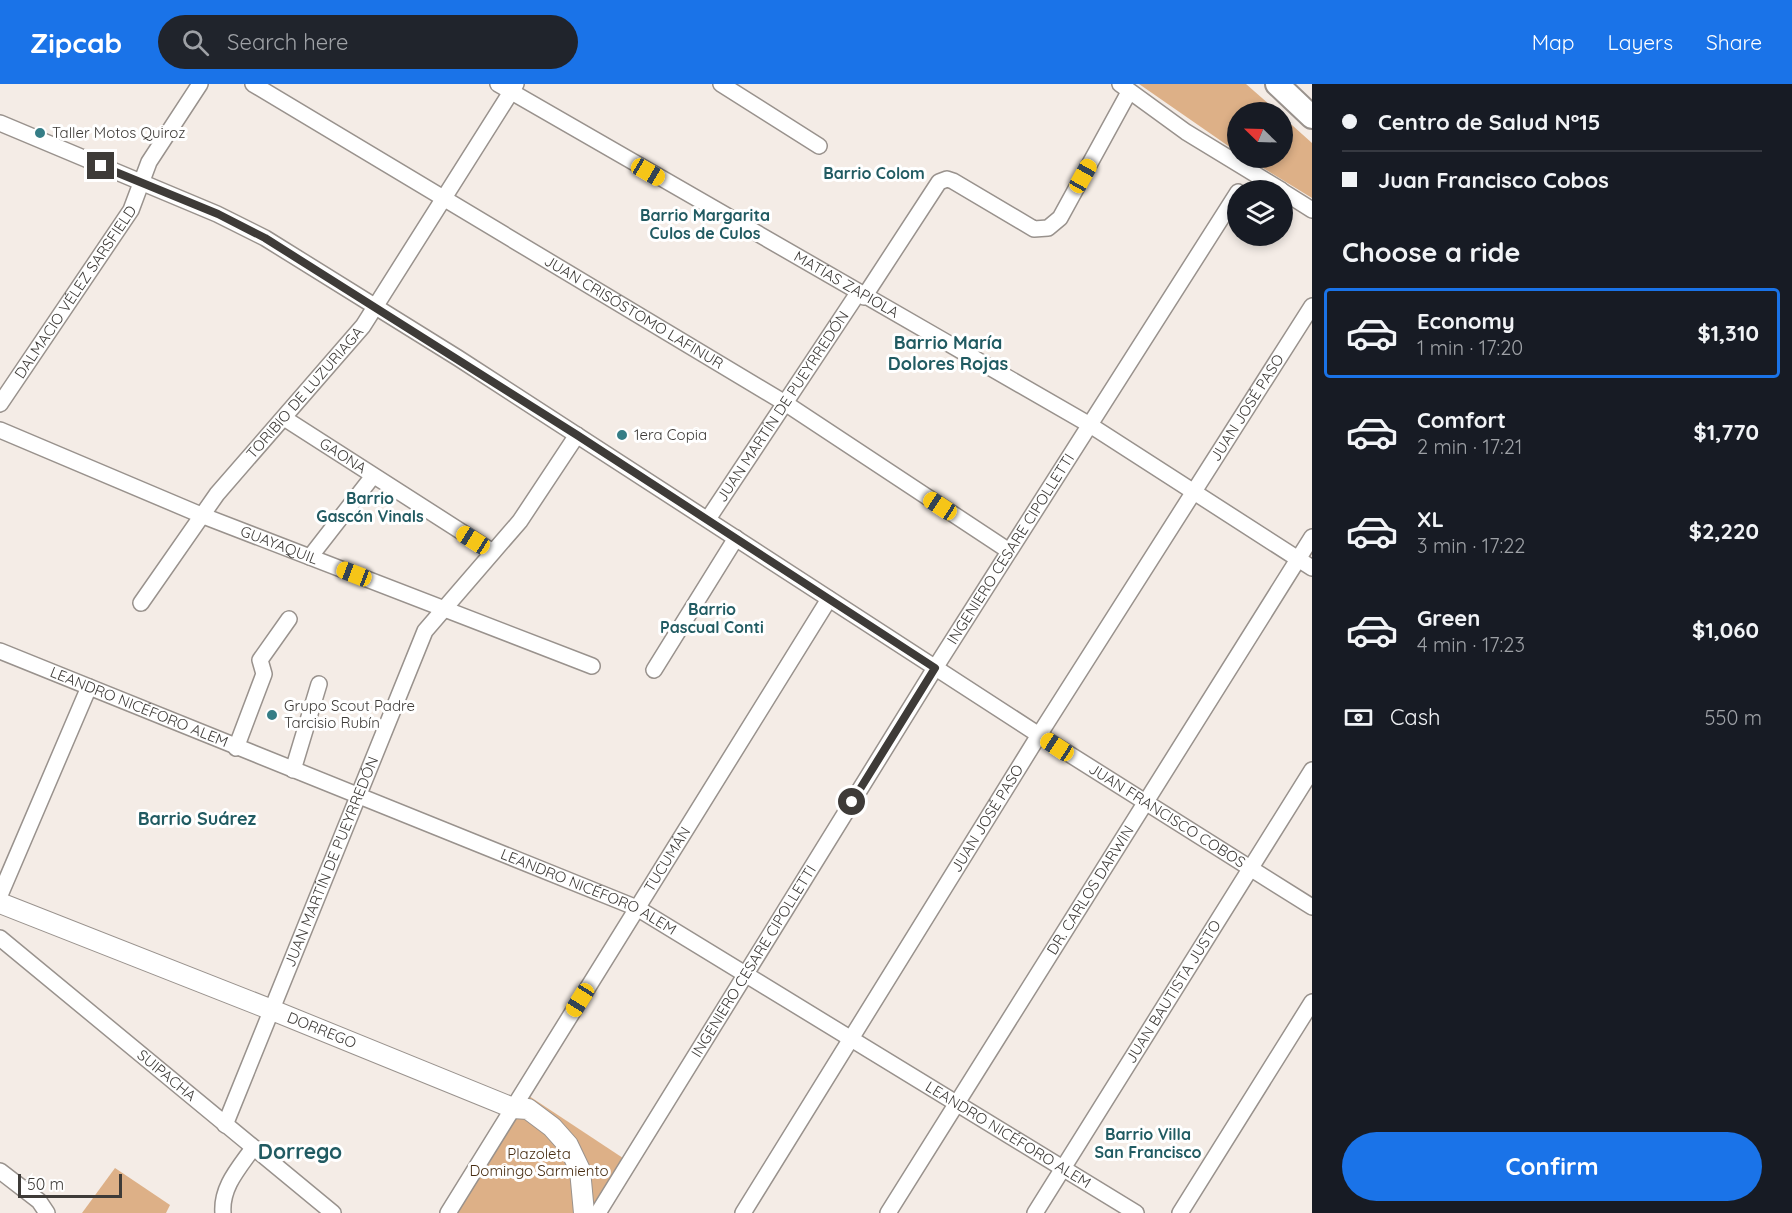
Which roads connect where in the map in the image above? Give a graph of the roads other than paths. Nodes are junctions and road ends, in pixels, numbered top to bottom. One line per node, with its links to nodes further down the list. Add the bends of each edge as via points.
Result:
1 (200, 84): 13 (street, DALMACIO VÉLEZ SARSFIELD, via 149,162)
2 (253, 84): 15 (street, JUAN CRISÓSTOMO LAFINUR)
3 (721, 84): 9 (street)
4 (1277, 84): 7 (highway)
5 (508, 87): 15 (street, TORIBIO DE LUZURIAGA); 18 (street, MATÍAS ZAPIOLA)
6 (1125, 88): 10 (street); 18 (street, JUAN MARTÍN DE PUEYRREDÓN, via 1060,218 1048,228 1034,229 947,179 939,182)
7 (1312, 117)
8 (0, 123): 13 (street, JUAN FRANCISCO COBOS)
9 (819, 146)
10 (1251, 171): 11 (street, INGENIERO CESARE CIPOLLETTI); 12 (street)
11 (1245, 180)
12 (1265, 180)
13 (143, 183): 20 (street, JUAN FRANCISCO COBOS, via 241,225); 22 (street, DALMACIO VÉLEZ SARSFIELD, via 131,210)
14 (1293, 198): 17 (street)
15 (444, 199): 20 (street, TORIBIO DE LUZURIAGA); 21 (street, JUAN CRISÓSTOMO LAFINUR)
16 (1227, 208): 24 (street, INGENIERO CESARE CIPOLLETTI)
17 (1312, 210)
18 (861, 295): 21 (street, JUAN MARTÍN DE PUEYRREDÓN); 24 (street, MATÍAS ZAPIOLA)
19 (1312, 306): 28 (street, JUAN JOSÉ PASO)
20 (376, 308): 23 (street, TORIBIO DE LUZURIAGA); 26 (street, JUAN FRANCISCO COBOS)
21 (785, 403): 30 (street, JUAN MARTÍN DE PUEYRREDÓN); 33 (street, JUAN CRISÓSTOMO LAFINUR)
22 (0, 404)
23 (284, 418): 27 (street, GAONA); 29 (street, TORIBIO DE LUZURIAGA)
24 (1090, 425): 28 (street, MATÍAS ZAPIOLA); 33 (street, INGENIERO CESARE CIPOLLETTI)
25 (0, 430): 29 (street, GUAYAQUIL)
26 (577, 435): 30 (street, JUAN FRANCISCO COBOS); 34 (street, JUAN MARTÍN DE PUEYRREDÓN, via 520,521)
27 (373, 476): 34 (street, GAONA); 35 (street)
28 (1192, 493): 36 (street, MATÍAS ZAPIOLA); 48 (street, JUAN JOSÉ PASO)
29 (201, 515): 35 (street, GUAYAQUIL); 39 (street, TORIBIO DE LUZURIAGA)
30 (708, 519): 32 (street, JUAN FRANCISCO COBOS)
31 (1312, 537): 36 (street, DR. CARLOS DARWIN)
32 (736, 538): 38 (street, JUAN FRANCISCO COBOS); 45 (street)
33 (1009, 551): 44 (street, INGENIERO CESARE CIPOLLETTI)
34 (493, 552): 40 (street, JUAN MARTÍN DE PUEYRREDÓN)
35 (310, 556): 40 (street, GUAYAQUIL)
36 (1298, 559): 37 (street, MATÍAS ZAPIOLA); 53 (street, DR. CARLOS DARWIN)
37 (1312, 568)
38 (829, 599): 44 (street, JUAN FRANCISCO COBOS); 58 (street, TUCUMÁN)
39 (141, 603)
40 (443, 608): 43 (street, GUAYAQUIL); 52 (street, JUAN MARTÍN DE PUEYRREDÓN, via 421,641)
41 (289, 619): 49 (street, via 260,660 264,674)
42 (0, 651): 47 (street, LEANDRO NICÉFORO ALEM)
43 (592, 666)
44 (935, 668): 48 (street, JUAN FRANCISCO COBOS); 60 (street, INGENIERO CESARE CIPOLLETTI)
45 (654, 670)
46 (319, 684): 50 (street)
47 (88, 687): 49 (street, LEANDRO NICÉFORO ALEM); 55 (street)
48 (1039, 735): 53 (street, JUAN FRANCISCO COBOS); 63 (street, JUAN JOSÉ PASO)
49 (236, 748): 50 (street, LEANDRO NICÉFORO ALEM)
50 (293, 770): 52 (street, LEANDRO NICÉFORO ALEM)
51 (1312, 770): 54 (street, JUAN BAUTISTA JUSTO)
52 (358, 796): 58 (street, LEANDRO NICÉFORO ALEM); 62 (street, JUAN MARTÍN DE PUEYRREDÓN)
53 (1144, 803): 54 (street, JUAN FRANCISCO COBOS); 64 (street, DR. CARLOS DARWIN)
54 (1251, 868): 57 (street, JUAN FRANCISCO COBOS); 68 (street, JUAN BAUTISTA JUSTO)
55 (0, 895)
56 (0, 903): 62 (main road, DORREGO)
57 (1312, 907)
58 (638, 908): 60 (street, LEANDRO NICÉFORO ALEM); 65 (street, TUCUMÁN)
59 (0, 938): 66 (street, SUIPACHA)
60 (745, 974): 63 (street, LEANDRO NICÉFORO ALEM); 75 (street, INGENIERO CESARE CIPOLLETTI)
61 (1312, 1002): 80 (street)
62 (272, 1010): 65 (main road, DORREGO); 66 (street, JUAN MARTÍN DE PUEYRREDÓN)
63 (850, 1040): 64 (street, LEANDRO NICÉFORO ALEM); 76 (street, JUAN JOSÉ PASO)
64 (956, 1104): 68 (street, LEANDRO NICÉFORO ALEM); 77 (street, DR. CARLOS DARWIN)
65 (513, 1108): 73 (street, TUCUMÁN); 74 (main road, DORREGO, via 528,1109 568,1145 580,1170)
66 (225, 1125): 67 (street, SUIPACHA)
67 (253, 1148): 71 (street, via 228,1184); 72 (street, SUIPACHA)
68 (1063, 1169): 78 (street, JUAN BAUTISTA JUSTO); 79 (street, LEANDRO NICÉFORO ALEM)
69 (0, 1171): 70 (street, via 39,1201)
70 (47, 1213)
71 (223, 1213)
72 (333, 1213)
73 (448, 1213)
74 (584, 1213)
75 (598, 1213)
76 (743, 1213)
77 (888, 1213)
78 (1035, 1213)
79 (1136, 1213)
80 (1180, 1213)

